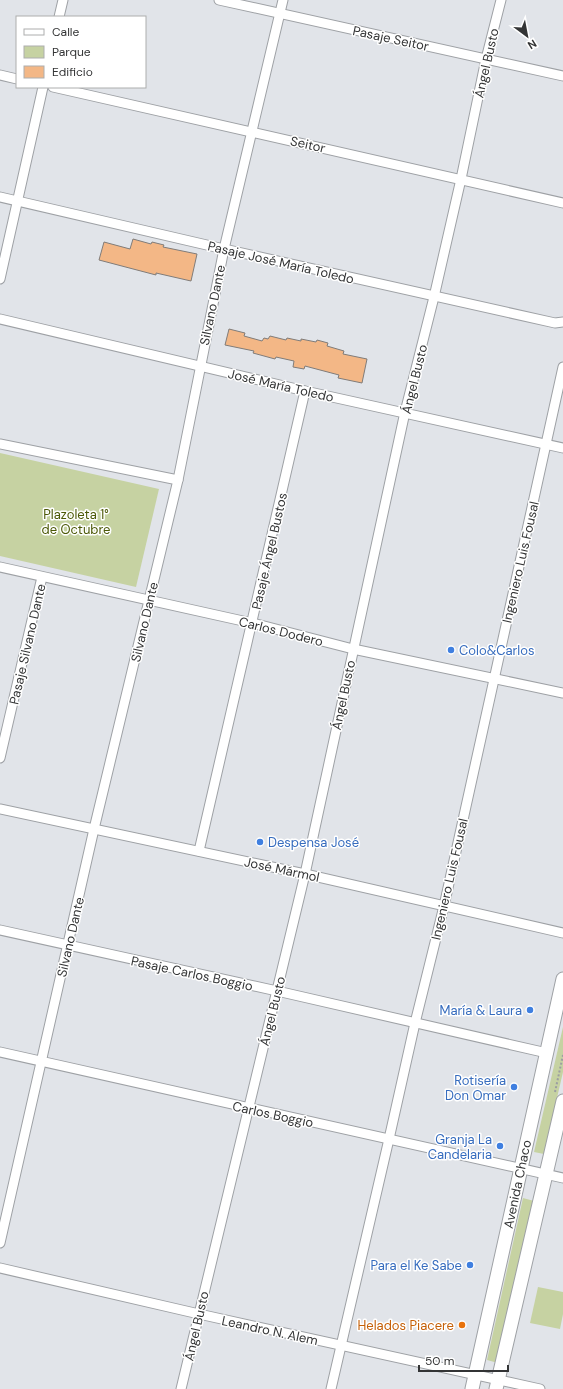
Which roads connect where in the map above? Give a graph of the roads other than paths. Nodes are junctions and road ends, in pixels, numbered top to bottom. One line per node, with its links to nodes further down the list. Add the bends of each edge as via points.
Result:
1 (63, 0): 6 (street)
2 (219, 0): 5 (street, Pasaje Seitor)
3 (283, 0): 5 (street, Silvano Dante)
4 (501, 0): 7 (street, Ángel Busto)
5 (280, 14): 7 (street, Pasaje Seitor); 13 (street, Silvano Dante)
6 (59, 16)
7 (486, 60): 9 (street, Pasaje Seitor); 14 (street, Ángel Busto)
8 (0, 74): 10 (street)
9 (563, 76)
10 (16, 79)
11 (43, 88): 16 (street)
12 (57, 88): 13 (street, Seitor)
13 (253, 132): 14 (street, Seitor); 18 (street, Silvano Dante)
14 (461, 180): 17 (street, Seitor); 20 (street, Ángel Busto)
15 (0, 196): 16 (street, Pasaje José María Toledo)
16 (18, 200): 18 (street, Pasaje José María Toledo); 19 (street)
17 (563, 203)
18 (224, 249): 20 (street, Pasaje José María Toledo); 23 (street, Silvano Dante)
19 (0, 279)
20 (434, 297): 22 (street, Pasaje José María Toledo, via 555,323); 26 (street, Ángel Busto)
21 (0, 319): 23 (street, José María Toledo)
22 (563, 322)
23 (200, 366): 25 (street, José María Toledo); 30 (street, Silvano Dante)
24 (563, 367): 28 (street, Ingeniero Luis Fousal)
25 (305, 391): 26 (street, José María Toledo); 34 (street, Pasaje Ángel Bustos)
26 (405, 412): 28 (street, José María Toledo); 35 (street, Ángel Busto)
27 (0, 444): 30 (street)
28 (546, 444): 29 (street, José María Toledo); 36 (street, Ingeniero Luis Fousal)
29 (563, 448)
30 (178, 480): 33 (street, Silvano Dante)
31 (0, 567): 32 (street, Carlos Dodero)
32 (42, 577): 33 (street, Carlos Dodero); 38 (street, Pasaje Silvano Dante)
33 (149, 600): 34 (street, Carlos Dodero); 40 (street, Silvano Dante)
34 (252, 623): 35 (street, Carlos Dodero); 41 (street, Pasaje Ángel Bustos)
35 (353, 649): 36 (street, Carlos Dodero); 42 (street, Ángel Busto)
36 (494, 678): 37 (street, Carlos Dodero); 43 (street, Ingeniero Luis Fousal)
37 (563, 693)
38 (0, 758)
39 (0, 809): 40 (street, José Mármol)
40 (94, 829): 41 (street, José Mármol); 46 (street, Silvano Dante)
41 (199, 851): 42 (street, José Mármol)
42 (305, 874): 43 (street, José Mármol); 48 (street, Ángel Busto)
43 (444, 906): 45 (street, José Mármol); 49 (street, Ingeniero Luis Fousal)
44 (0, 930): 46 (street, Pasaje Carlos Boggio)
45 (563, 933)
46 (68, 946): 48 (street, Pasaje Carlos Boggio); 52 (street, Silvano Dante)
47 (563, 979): 51 (main road, Avenida Chaco)
48 (277, 991): 49 (street, Pasaje Carlos Boggio); 54 (street, Ángel Busto)
49 (414, 1023): 51 (street, Pasaje Carlos Boggio); 55 (street, Ingeniero Luis Fousal)
50 (0, 1052): 52 (street, Carlos Boggio)
51 (547, 1053): 56 (main road, Avenida Chaco)
52 (42, 1062): 54 (street, Carlos Boggio); 59 (street, Silvano Dante)
53 (563, 1101): 57 (main road, Avenida Chaco)
54 (248, 1108): 55 (street, Carlos Boggio); 61 (street, Ángel Busto)
55 (389, 1139): 56 (street, Carlos Boggio); 62 (street, Ingeniero Luis Fousal)
56 (520, 1168): 57 (street, Carlos Boggio); 63 (main road, Avenida Chaco)
57 (546, 1174): 58 (street, Carlos Boggio); 64 (main road, Avenida Chaco)
58 (563, 1178)
59 (0, 1243)
60 (0, 1268): 61 (street, Leandro N. Alem)
61 (198, 1314): 62 (street, Leandro N. Alem); 65 (street, Ángel Busto)
62 (341, 1345): 63 (street, Leandro N. Alem); 66 (street, Ingeniero Luis Fousal)
63 (475, 1376): 64 (street, Leandro N. Alem); 67 (main road, Avenida Chaco)
64 (497, 1384): 68 (street, Leandro N. Alem)
65 (181, 1389)
66 (331, 1389)
67 (472, 1389)
68 (540, 1389)

